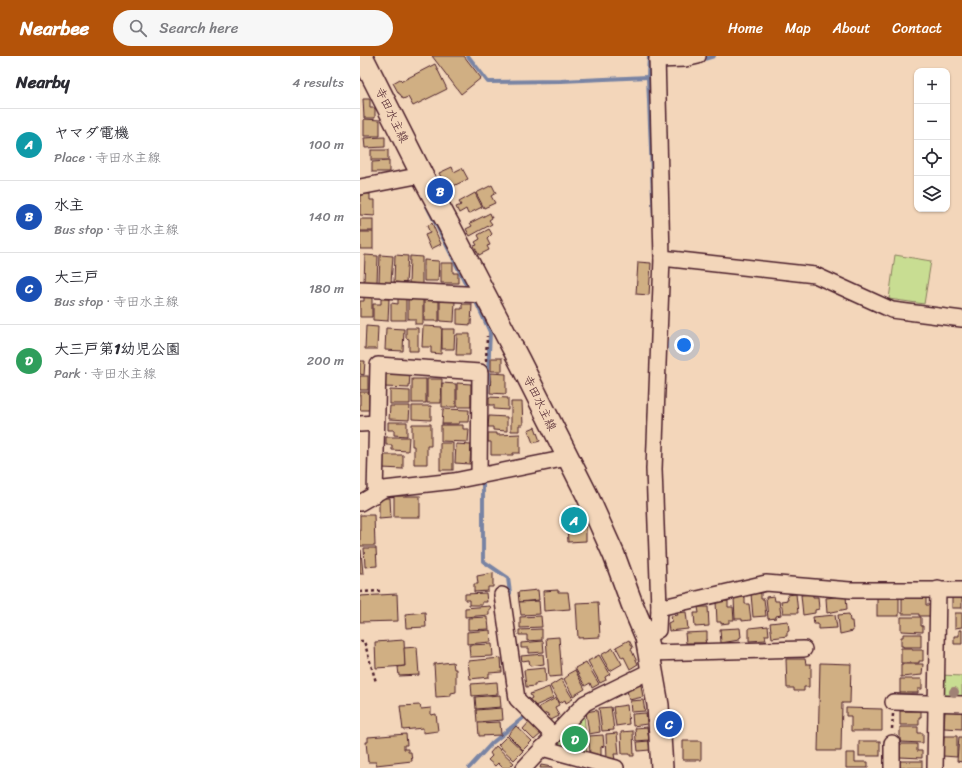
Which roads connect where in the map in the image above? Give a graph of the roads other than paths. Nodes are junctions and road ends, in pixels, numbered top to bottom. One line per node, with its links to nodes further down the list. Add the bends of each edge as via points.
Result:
1 (362, 56): 4 (main road, 寺田水主線)
2 (698, 56): 3 (street, via 686,59)
3 (657, 58): 6 (street)
4 (422, 175): 5 (street); 8 (main road, 寺田水主線)
5 (360, 187)
6 (662, 258): 9 (street, via 815,275 892,310); 19 (street, via 654,469)
7 (360, 289): 8 (street)
8 (485, 295): 12 (main road, 寺田水主線)
9 (962, 319)
10 (376, 423): 11 (street); 13 (street, via 378,365 480,372); 14 (street)
11 (360, 424)
12 (567, 458): 13 (street); 21 (main road, 寺田水主線, via 614,555)
13 (479, 476): 14 (street, via 384,489)
14 (375, 494): 15 (street)
15 (360, 503)
16 (938, 589): 17 (street); 19 (street, via 850,590 766,583); 23 (street)
17 (962, 590)
18 (502, 595): 25 (street, via 517,699)
19 (659, 608): 21 (street, via 658,630)
20 (804, 649): 21 (street)
21 (649, 654): 25 (street, via 646,673 585,703); 30 (main road, 寺田水主線, via 658,705)
22 (893, 702): 23 (street)
23 (936, 703): 24 (street); 32 (street)
24 (962, 704)
25 (554, 736): 27 (street)
26 (892, 743): 31 (street)
27 (542, 748): 28 (street); 29 (street)
28 (524, 768)
29 (616, 768)
30 (662, 768)
31 (892, 768)
32 (935, 768)

